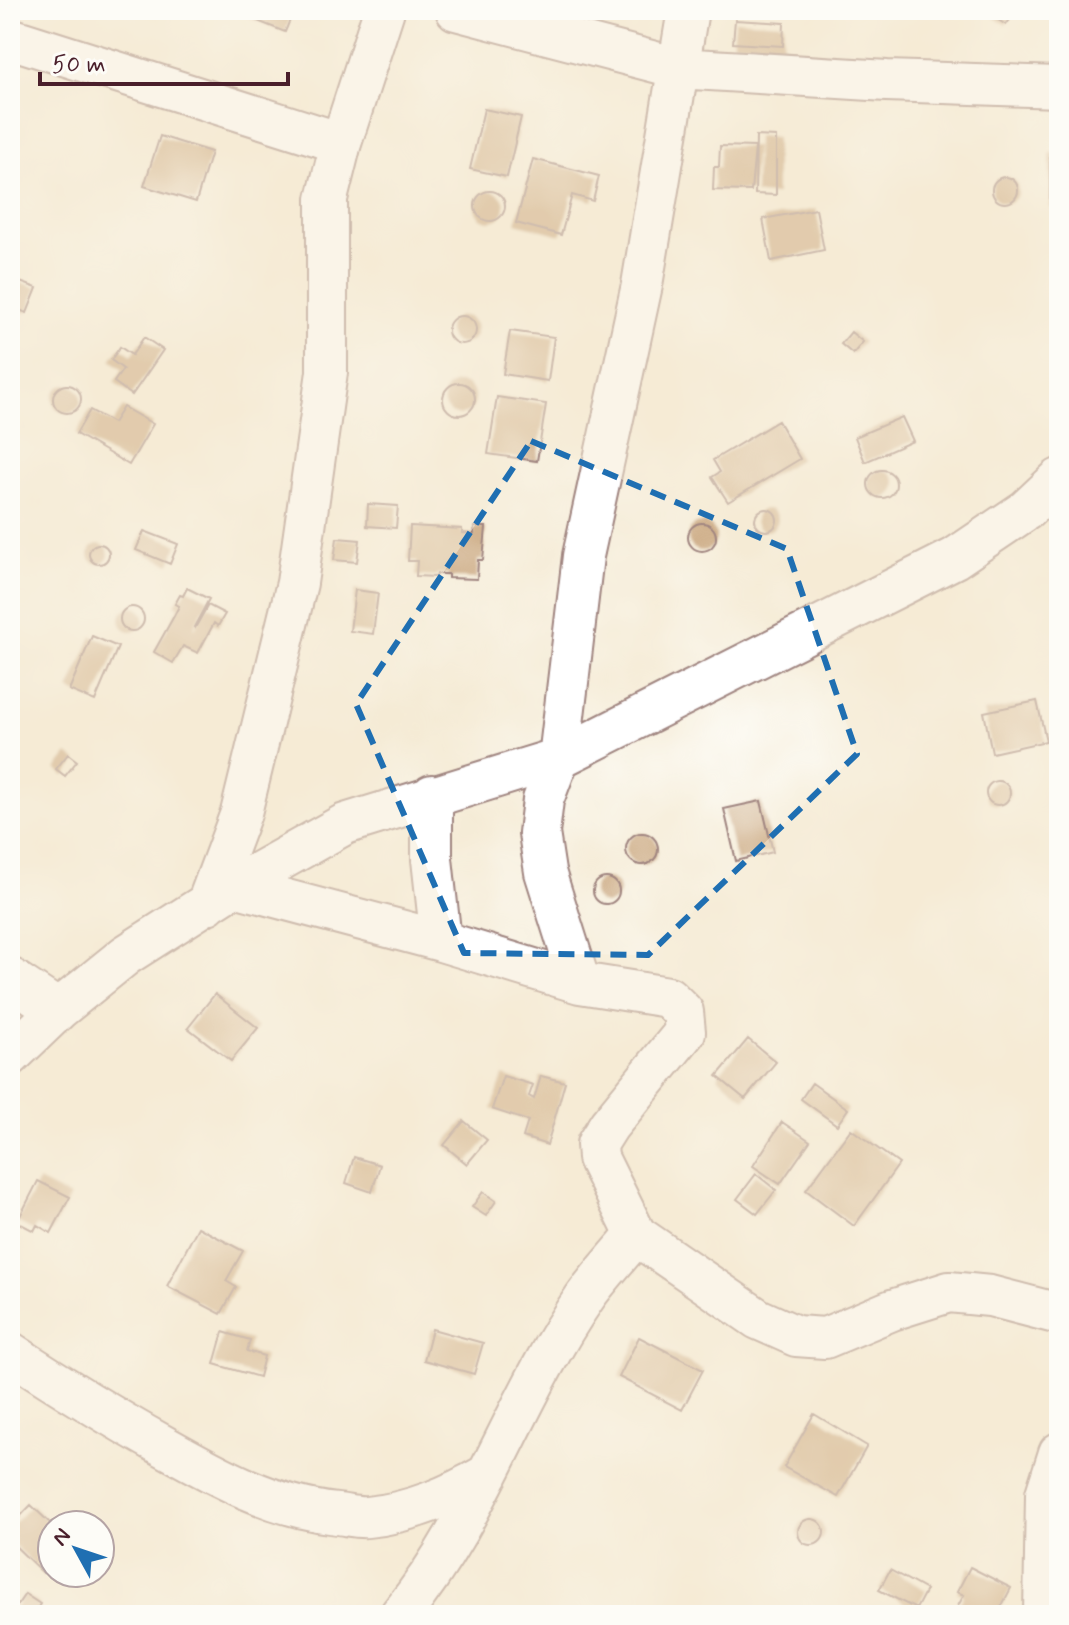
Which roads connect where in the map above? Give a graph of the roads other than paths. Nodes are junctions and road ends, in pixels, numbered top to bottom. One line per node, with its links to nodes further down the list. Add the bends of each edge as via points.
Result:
1 (384, 10): 7 (street)
2 (456, 10): 5 (street)
3 (688, 10): 5 (street)
4 (10, 38): 7 (street)
5 (678, 68): 6 (street); 9 (street, via 642,285 583,556)
6 (1059, 87)
7 (341, 143): 11 (street, via 327,199 327,372 297,583)
8 (1059, 479): 9 (street, via 1026,510 955,558)
9 (559, 758): 10 (street); 14 (street, via 543,800 539,833 545,872)
10 (432, 795): 11 (street, via 345,824); 12 (street)
11 (220, 895): 12 (street); 15 (street, via 126,955)
12 (441, 941): 14 (street)
13 (10, 978): 15 (street)
14 (580, 983): 17 (street, via 668,997 683,1012 685,1032 597,1144 603,1173)
15 (58, 1010): 16 (street)
16 (10, 1056)
17 (636, 1235): 18 (street, via 758,1319 796,1336 825,1338 949,1292 990,1296); 21 (street, via 585,1297)
18 (1059, 1314)
19 (12, 1356): 21 (street, via 202,1468 252,1493 310,1511 366,1517 427,1505)
20 (1059, 1453): 23 (street, via 1046,1494)
21 (488, 1474): 22 (street, via 435,1567)
22 (400, 1615)
23 (1044, 1615)

